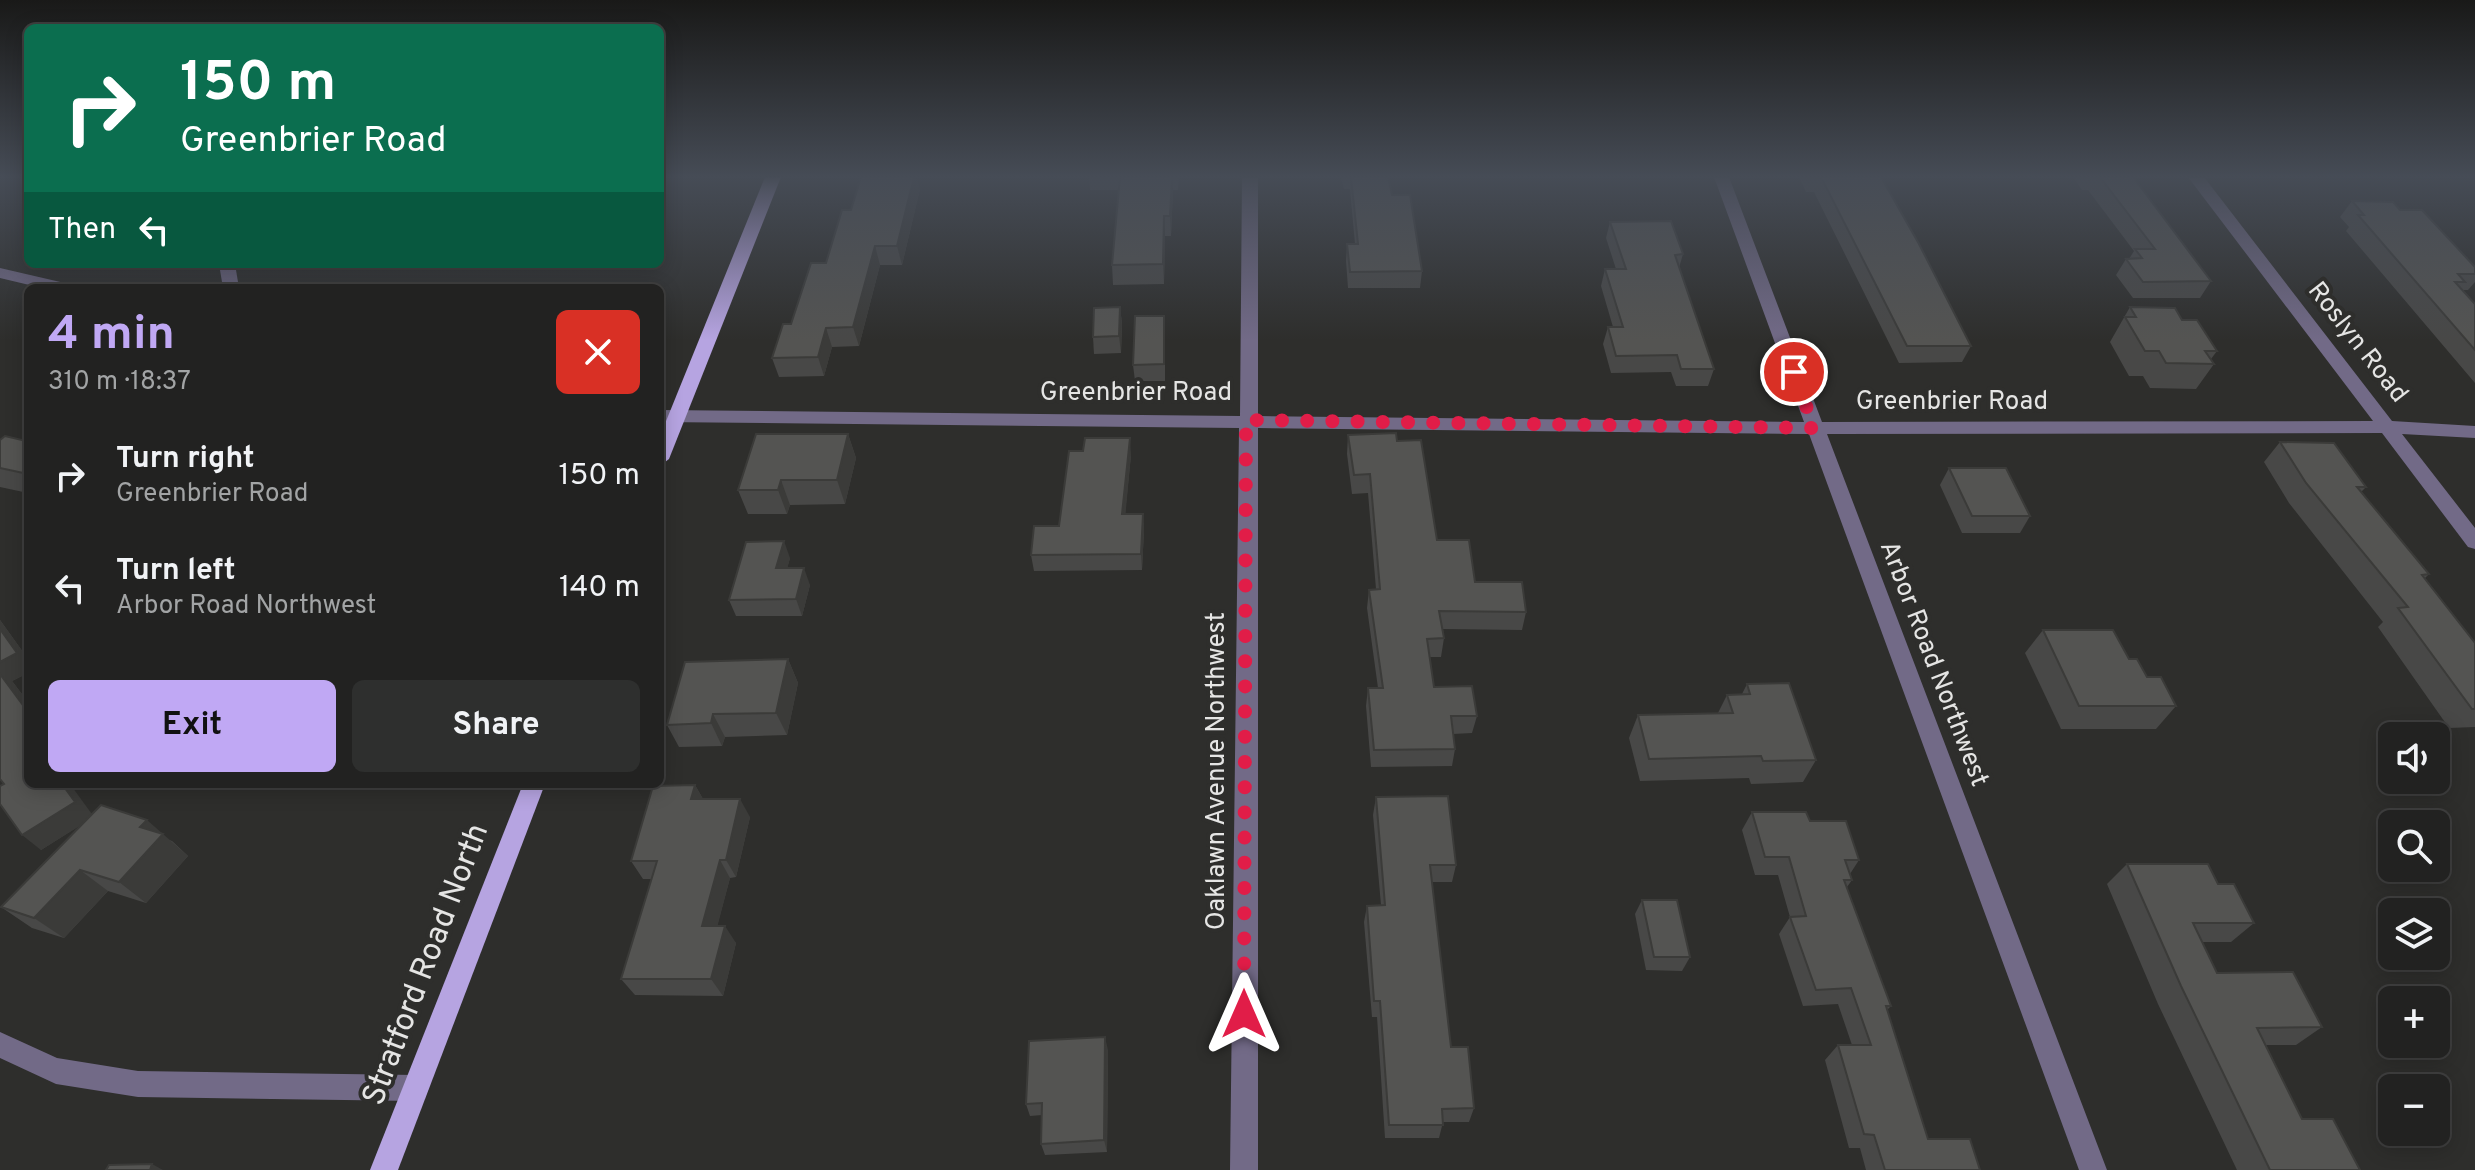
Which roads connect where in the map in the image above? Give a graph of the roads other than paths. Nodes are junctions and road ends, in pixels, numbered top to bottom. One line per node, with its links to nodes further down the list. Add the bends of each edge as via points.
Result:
1 (749, 232): 7 (main road)
2 (1249, 232): 8 (street, Oaklawn Avenue Northwest)
3 (1742, 232): 10 (street, Arbor Road Northwest)
4 (2238, 232): 9 (street, Roslyn Road)
5 (0, 273): 6 (street)
6 (46, 284)
7 (668, 416): 8 (street, Greenbrier Road); 12 (main road)
8 (1246, 420): 10 (street, Greenbrier Road); 18 (street, Oaklawn Avenue Northwest)
9 (2389, 427): 10 (street, Greenbrier Road); 11 (street, Greenbrier Road); 13 (street, Roslyn Road)
10 (1814, 428): 19 (street, Arbor Road Northwest)
11 (2475, 432)
12 (664, 438)
13 (2475, 542)
14 (532, 788): 16 (main road, Stratford Road North)
15 (0, 1045): 16 (street, via 56,1071 138,1084)
16 (416, 1088): 17 (main road, Stratford Road North)
17 (384, 1170)
18 (1244, 1170)
19 (2093, 1170)

